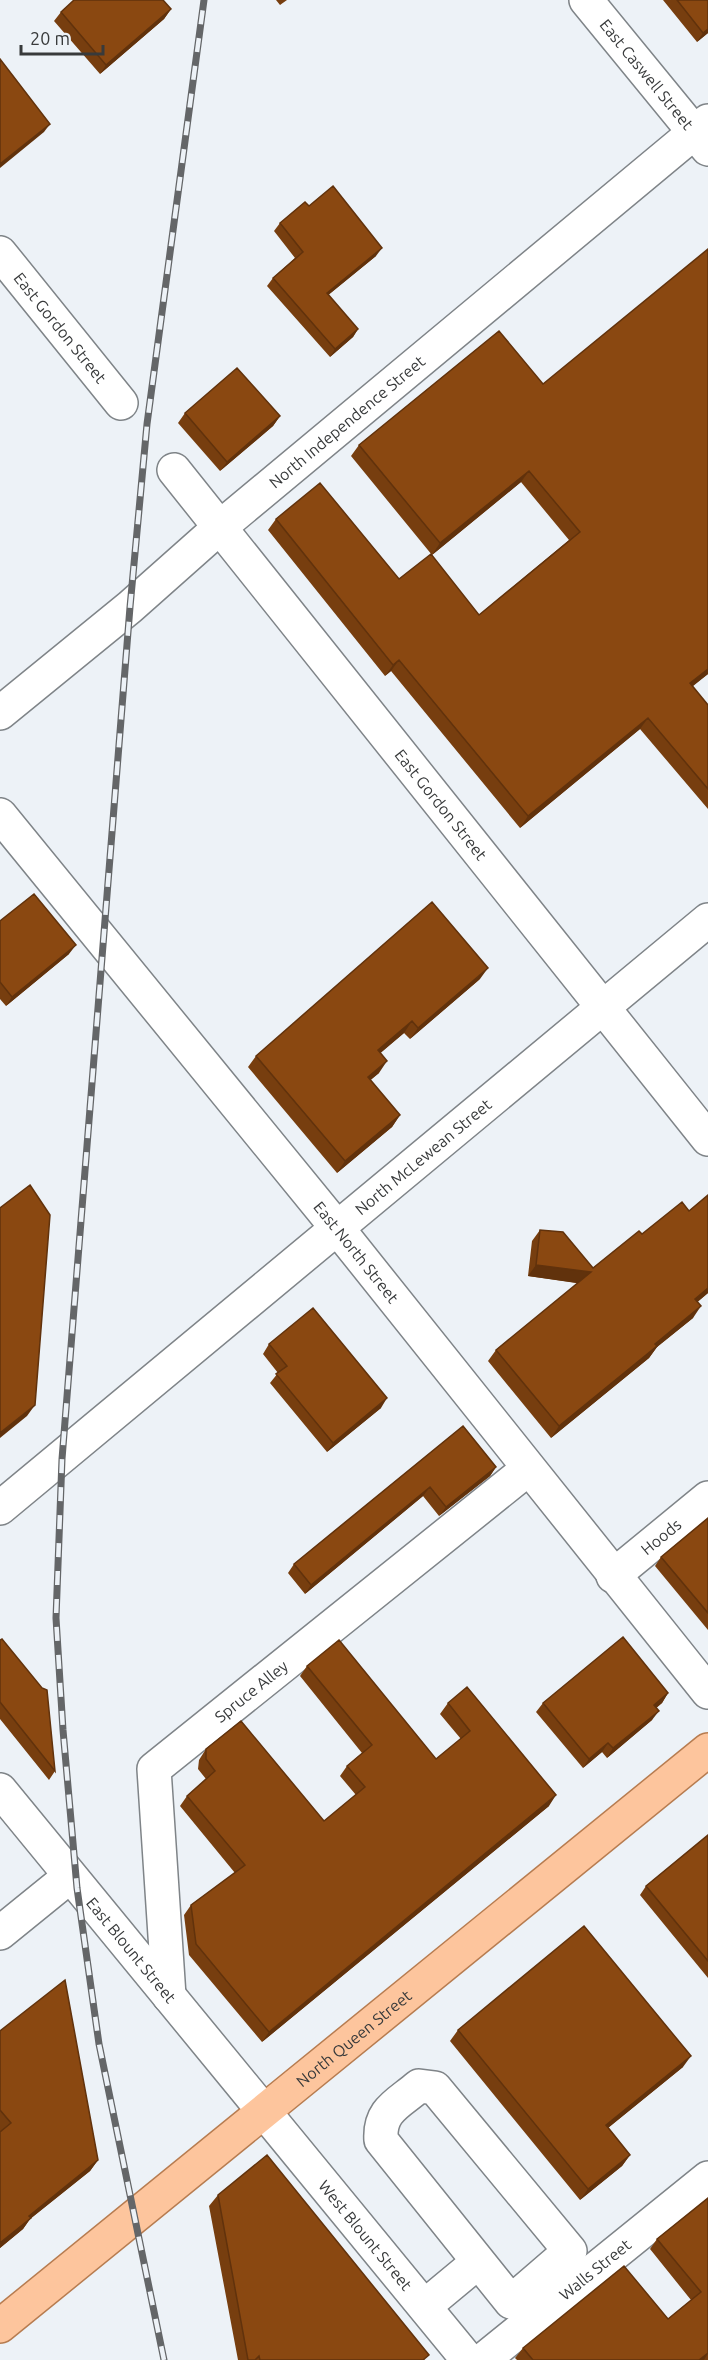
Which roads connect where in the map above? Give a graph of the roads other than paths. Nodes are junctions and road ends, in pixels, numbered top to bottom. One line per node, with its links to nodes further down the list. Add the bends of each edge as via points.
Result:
1 (586, 0): 2 (street, East Caswell Street)
2 (703, 134): 6 (street, North Independence Street)
3 (0, 254): 4 (street, East Gordon Street)
4 (121, 403)
5 (174, 470): 6 (street, East Gordon Street)
6 (219, 528): 7 (street, North Independence Street); 10 (street, East Gordon Street)
7 (0, 713)
8 (0, 815): 12 (street, East North Street)
9 (708, 920): 10 (street, North McLewean Street)
10 (603, 1007): 11 (street, East Gordon Street); 12 (street, North McLewean Street)
11 (708, 1140)
12 (338, 1229): 13 (street, East North Street); 15 (street, North McLewean Street)
13 (528, 1469): 16 (street, East North Street); 22 (street, Spruce Alley, via 154,1768)
14 (708, 1498): 16 (street, Hoods)
15 (0, 1508)
16 (614, 1576): 17 (street, East North Street)
17 (708, 1692)
18 (708, 1750): 23 (main road, North Queen Street)
19 (1, 1793): 20 (street, East Blount Street)
20 (69, 1877): 21 (street); 22 (street, East Blount Street)
21 (0, 1933)
22 (169, 1996): 23 (street, East Blount Street)
23 (265, 2110): 27 (street, West Blount Street); 29 (main road, North Queen Street)
24 (708, 2178): 26 (street, Walls Street)
25 (478, 2262): 26 (street, via 381,2140 380,2124 385,2114 419,2086 435,2088); 27 (street); 28 (street)
26 (579, 2263): 28 (street, Walls Street)
27 (425, 2306): 30 (street, West Blount Street)
28 (519, 2313): 31 (street, Walls Street)
29 (0, 2326)
30 (468, 2360)
31 (483, 2360)

